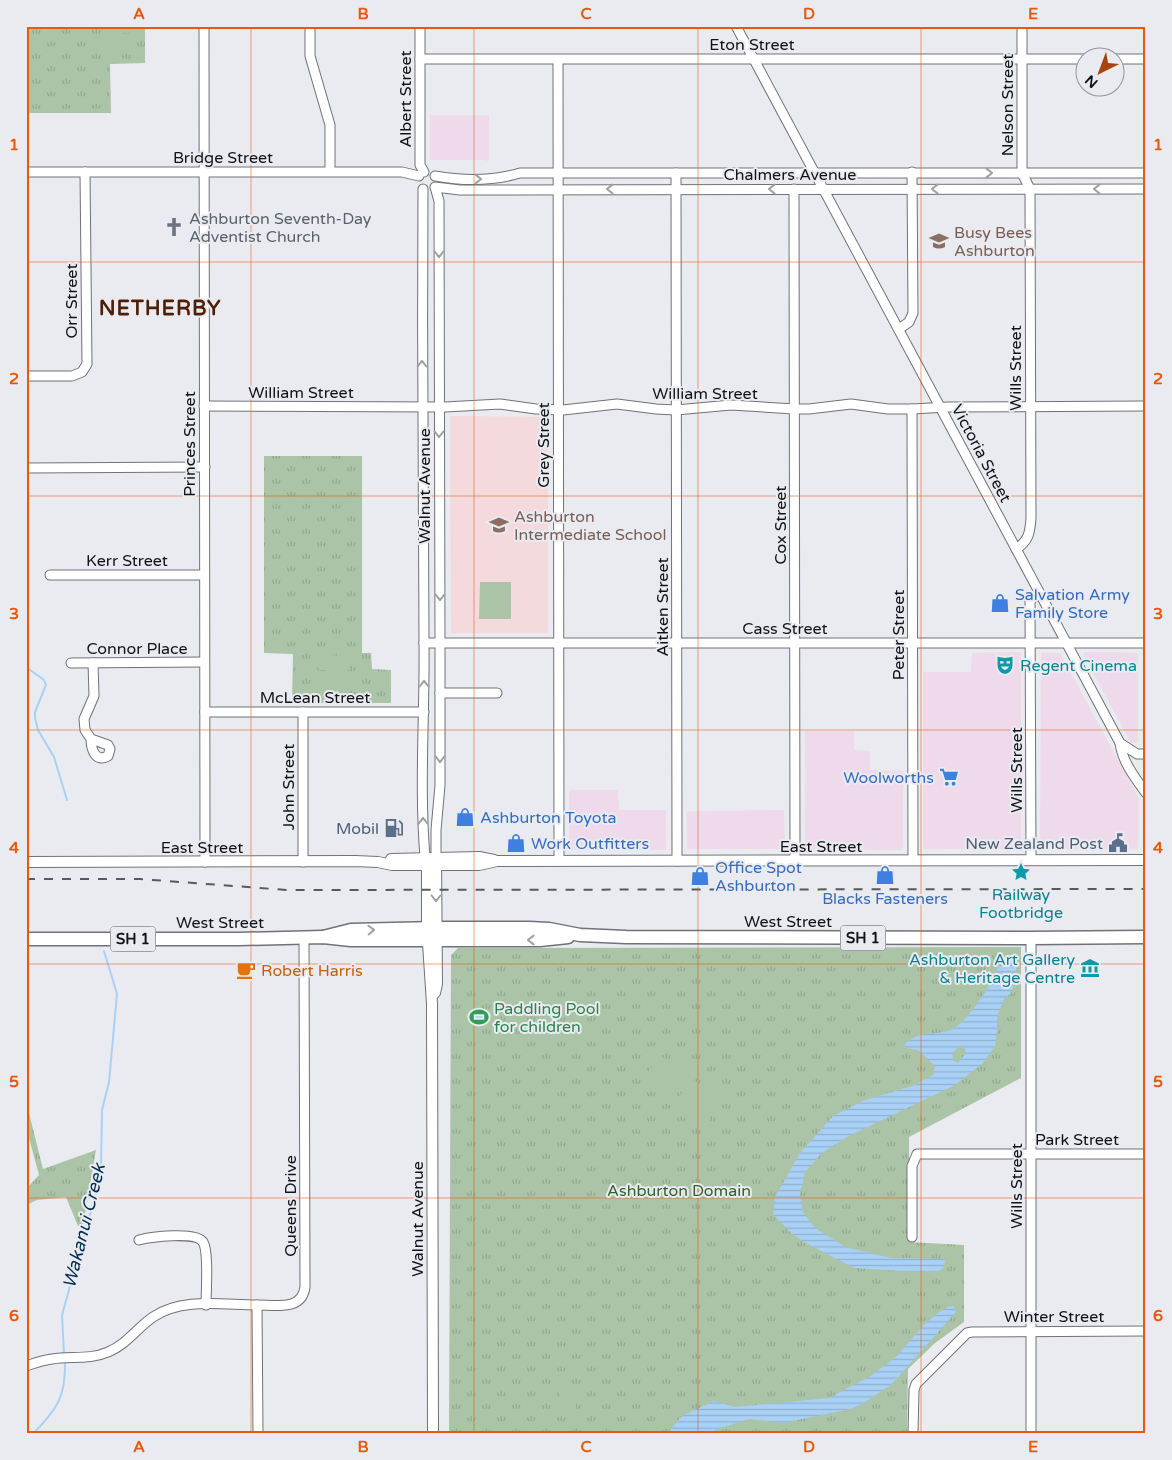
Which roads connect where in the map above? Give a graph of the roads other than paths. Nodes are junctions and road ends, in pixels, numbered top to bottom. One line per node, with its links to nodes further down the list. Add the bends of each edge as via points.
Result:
1 (204, 26): 16 (street, Princes Street)
2 (310, 26): 13 (street, via 310,56 330,126)
3 (420, 26): 7 (street, Albert Street)
4 (736, 26): 12 (street, Victoria Street)
5 (1022, 26): 8 (street, Nelson Street)
6 (1146, 58): 10 (street)
7 (420, 59): 11 (street, Eton Street); 22 (street, Albert Street)
8 (1022, 59): 9 (street, Eton Street); 12 (street, Eton Street); 20 (street, Nelson Street)
9 (1074, 59)
10 (1124, 59)
11 (558, 60): 12 (street, Eton Street); 18 (street, Grey Street)
12 (754, 60): 23 (street, Victoria Street)
13 (330, 171): 16 (street, Bridge Street); 22 (street, Bridge Street)
14 (26, 172): 15 (street, Bridge Street)
15 (85, 172): 16 (street, Bridge Street); 37 (street, Orr Street, via 87,364 82,372 72,376)
16 (204, 172): 38 (street, Princes Street)
17 (912, 172): 20 (street, Chalmers Avenue, one-way to 20); 23 (street, Chalmers Avenue); 30 (street)
18 (558, 173): 19 (street, Chalmers Avenue); 24 (street, Chalmers Avenue, one-way to 18, via 495,179 520,173); 29 (street, Grey Street)
19 (676, 173): 23 (street, Chalmers Avenue); 32 (street, Aitken Street)
20 (1022, 173): 21 (street, Chalmers Avenue); 25 (street, Nelson Street)
21 (1146, 173)
22 (421, 174): 24 (street, via 429,171); 28 (street, via 419,185)
23 (816, 174): 34 (street, Victoria Street)
24 (436, 176): 26 (street)
25 (1028, 186): 27 (street, Chalmers Avenue, one-way to 25); 30 (street, Chalmers Avenue, one-way to 30); 39 (street, Wills Street)
26 (435, 187): 28 (street); 31 (street, Chalmers Avenue); 35 (street, Walnut Avenue)
27 (1146, 188)
28 (423, 189): 41 (street, Walnut Avenue, one-way to 28)
29 (558, 189): 31 (street, Chalmers Avenue); 32 (street, Chalmers Avenue, one-way to 29); 46 (street, Grey Street)
30 (912, 189): 34 (street, Chalmers Avenue); 36 (street, via 913,313 909,322)
31 (460, 190): 35 (street, via 446,194)
32 (676, 190): 33 (street, Chalmers Avenue, one-way to 32); 47 (street, Aitken Street)
33 (794, 190): 34 (street, Chalmers Avenue); 44 (street, Cox Street)
34 (824, 190): 36 (street, Victoria Street)
35 (439, 201): 42 (street, Walnut Avenue, one-way to 42)
36 (899, 329): 43 (street, Victoria Street)
37 (26, 376)
38 (204, 406): 41 (street, William Street); 48 (street, Princes Street)
39 (1030, 406): 40 (street, William Street); 43 (street, William Street); 50 (street, Wills Street, via 1030,529 1023,545)
40 (1146, 406)
41 (422, 407): 42 (street, William Street); 54 (street, Walnut Avenue)
42 (439, 407): 46 (street, William Street, via 500,404); 62 (street, Walnut Avenue, one-way to 62)
43 (941, 408): 45 (street, William Street); 50 (street, Victoria Street)
44 (794, 409): 45 (street, William Street, via 851,404); 47 (street, William Street, via 731,405); 57 (street, Cox Street)
45 (912, 409): 58 (street, Peter Street)
46 (558, 410): 47 (street, William Street, via 617,404); 55 (street, Grey Street)
47 (676, 410): 56 (street, Aitken Street)
48 (204, 467): 49 (street); 52 (street, Princes Street)
49 (26, 468)
50 (1016, 549): 53 (street, Victoria Street)
51 (50, 575): 52 (street, Kerr Street)
52 (204, 575): 63 (street, Princes Street)
53 (1040, 594): 59 (street, Wills Street, via 1030,602); 60 (street, Victoria Street)
54 (424, 643): 62 (street, Cass Street); 70 (street, Walnut Avenue, one-way to 54)
55 (558, 643): 56 (street, Cass Street); 62 (street, Cass Street); 82 (street, Grey Street)
56 (677, 643): 57 (street, Cass Street); 83 (street, Aitken Street)
57 (795, 643): 58 (street, Cass Street); 84 (street, Cox Street)
58 (913, 643): 59 (street, Cass Street); 78 (street, Peter Street)
59 (1030, 643): 60 (street, Cass Street); 79 (street, Wills Street)
60 (1066, 643): 61 (street, Cass Street); 72 (street, Victoria Street)
61 (1146, 643)
62 (440, 644): 66 (street, Walnut Avenue)
63 (204, 662): 65 (street, Connor Place); 68 (street, Princes Street)
64 (71, 663): 65 (street, Connor Place)
65 (93, 663): 71 (street, via 94,696 84,719 85,730)
66 (440, 693): 67 (street); 75 (street, Walnut Avenue, one-way to 75)
67 (497, 693)
68 (205, 712): 69 (street, McLean Street); 86 (street, Princes Street)
69 (303, 712): 70 (street, McLean Street); 87 (street, John Street)
70 (424, 712): 76 (street, Walnut Avenue)
71 (92, 740)
72 (1120, 743): 73 (street, Victoria Street); 74 (street, Victoria Street)
73 (1141, 754): 74 (street, Victoria Street, via 1132,758)
74 (1129, 767): 77 (street, Victoria Street)
75 (440, 785): 76 (street); 81 (street, Walnut Avenue)
76 (422, 786): 81 (street, Walnut Avenue, one-way to 76, via 422,827)
77 (1146, 793)
78 (913, 860): 79 (main road, East Street); 84 (main road, East Street)
79 (1031, 860): 80 (main road, East Street)
80 (1146, 860)
81 (431, 861): 82 (main road, East Street, via 479,857 497,861); 87 (main road, East Street); 88 (main road, Walnut Avenue)
82 (559, 861): 83 (main road, East Street)
83 (677, 861): 84 (main road, East Street)
84 (795, 861)
85 (26, 862): 86 (main road, East Street)
86 (205, 862): 87 (main road, East Street)
87 (303, 862)
88 (432, 934): 89 (highway, West Street / SH 1, via 351,940); 91 (highway, West Street / SH 1, via 529,928 626,937); 103 (main road, Walnut Avenue)
89 (304, 937): 92 (highway, West Street / SH 1); 98 (street, Queens Drive, via 305,1287 302,1298 294,1304)
90 (1146, 937): 91 (highway, West Street / SH 1)
91 (1031, 938): 93 (street, Wills Street)
92 (26, 939)
93 (1031, 1154): 94 (street, Park Street); 95 (street, Park Street, via 918,1154 912,1166); 99 (street, Wills Street)
94 (1146, 1154)
95 (912, 1237)
96 (139, 1240): 97 (street, via 152,1236 192,1237 204,1243)
97 (206, 1304): 98 (street); 101 (street, via 163,1312 109,1352 92,1357 45,1360)
98 (257, 1305): 102 (street)
99 (1031, 1331): 100 (street, Winter Street); 104 (street, Winter Street, via 972,1332 963,1336 916,1384); 105 (street, Wills Street)
100 (1146, 1331)
101 (26, 1366)
102 (258, 1434)
103 (433, 1434)
104 (913, 1434)
105 (1031, 1434)

